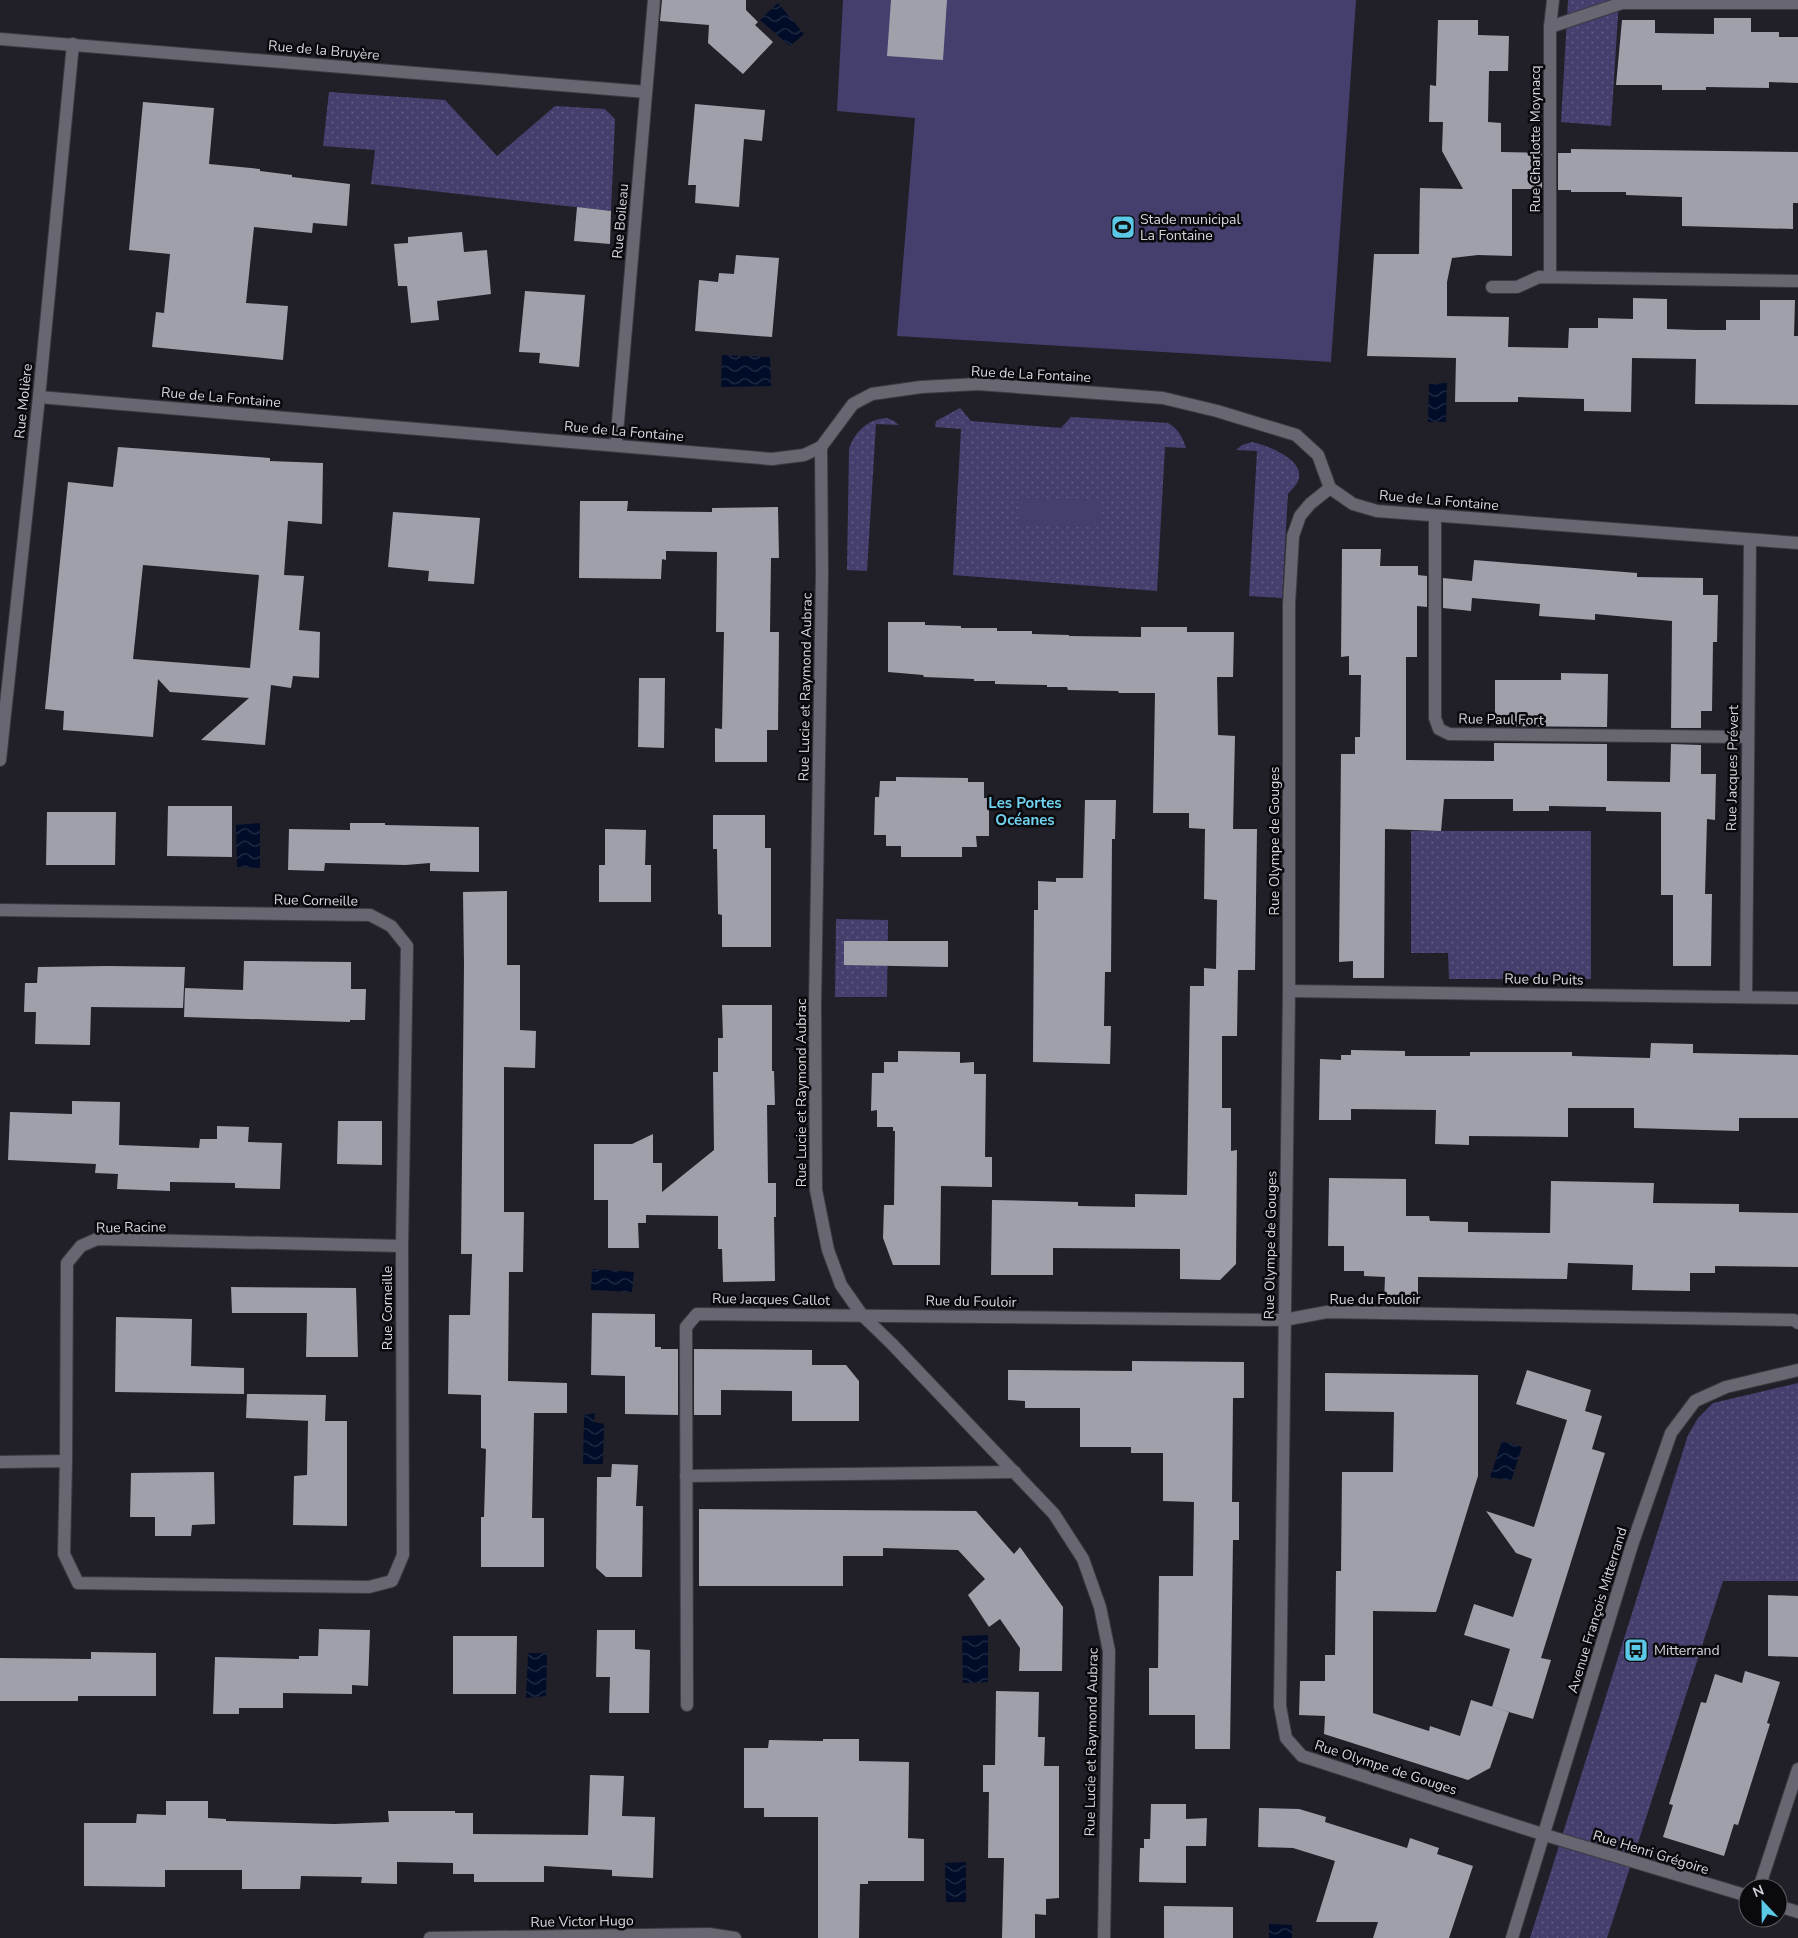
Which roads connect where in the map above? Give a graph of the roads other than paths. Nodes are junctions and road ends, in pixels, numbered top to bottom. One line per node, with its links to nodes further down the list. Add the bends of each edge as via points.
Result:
1 (654, 0): 7 (street, Rue Boileau)
2 (1553, 0): 4 (street, Rue Charlotte Moynacq)
3 (1798, 3): 4 (street, via 1622,3)
4 (1550, 27): 8 (street, Rue Charlotte Moynacq)
5 (0, 39): 6 (street, Rue de la Bruyère)
6 (73, 44): 7 (street, Rue de la Bruyère); 11 (street, Rue Molière)
7 (646, 92): 12 (street, Rue Boileau)
8 (1550, 277): 9 (street); 10 (street, via 1539,277 1517,287)
9 (1798, 281)
10 (1492, 287)
11 (39, 397): 12 (street, Rue de La Fontaine); 19 (street, Rue Molière)
12 (616, 445): 13 (street, Rue de La Fontaine, via 772,459 804,455)
13 (821, 447): 14 (street, Rue de La Fontaine, via 853,404 872,394 978,384 1126,395 1163,398 1217,410 1296,435 1318,455); 25 (street, Rue Lucie et Raymond Aubrac, via 816,1190 841,1285)
14 (1330, 488): 15 (street, Rue de La Fontaine, via 1354,504 1377,511); 21 (street, Rue Olympe de Gouges, via 1300,516 1293,536 1289,604)
15 (1436, 516): 16 (street, Rue de La Fontaine); 18 (street, Rue Paul Fort, via 1435,718 1439,729 1449,734)
16 (1750, 540): 17 (street, Rue de La Fontaine); 18 (street, Rue Jacques Prévert)
17 (1798, 543)
18 (1748, 737): 22 (street, Rue Jacques Prévert)
19 (0, 760)
20 (0, 910): 24 (street, Rue Corneille, via 370,915 391,926 407,946)
21 (1289, 992): 22 (street, Rue du Puits); 26 (street, Rue Olympe de Gouges)
22 (1746, 997): 23 (street, Rue du Puits)
23 (1798, 998)
24 (402, 1246): 29 (street, Rue Racine, via 97,1240 81,1246 67,1263); 29 (street, Rue Corneille, via 403,1554 392,1581 369,1587 78,1583 64,1554)
25 (862, 1315): 26 (street, Rue du Fouloir); 31 (street, Rue Lucie et Raymond Aubrac); 32 (street, Rue Jacques Callot, via 697,1314 686,1327)
26 (1284, 1320): 27 (street, Rue du Fouloir, via 1327,1312 1794,1320); 35 (street, Rue Olympe de Gouges, via 1280,1706 1286,1738 1302,1756)
27 (1798, 1323)
28 (1798, 1370): 35 (street, Avenue François Mitterrand, via 1726,1387 1695,1401 1671,1433 1632,1545)
29 (66, 1461): 30 (street)
30 (0, 1462)
31 (1015, 1472): 32 (street); 40 (street, Rue Lucie et Raymond Aubrac, via 1054,1514 1083,1559 1100,1607 1108,1651)
32 (686, 1476): 33 (street, Rue Jacques Callot)
33 (687, 1705)
34 (1798, 1769): 36 (street)
35 (1545, 1835): 37 (street, Rue Henri Grégoire); 41 (street, Avenue François Mitterrand)
36 (1761, 1878)
37 (1738, 1893)
38 (430, 1938): 39 (street, Rue Victor Hugo, via 709,1934)
39 (735, 1938)
40 (1104, 1938)
41 (1512, 1938)

